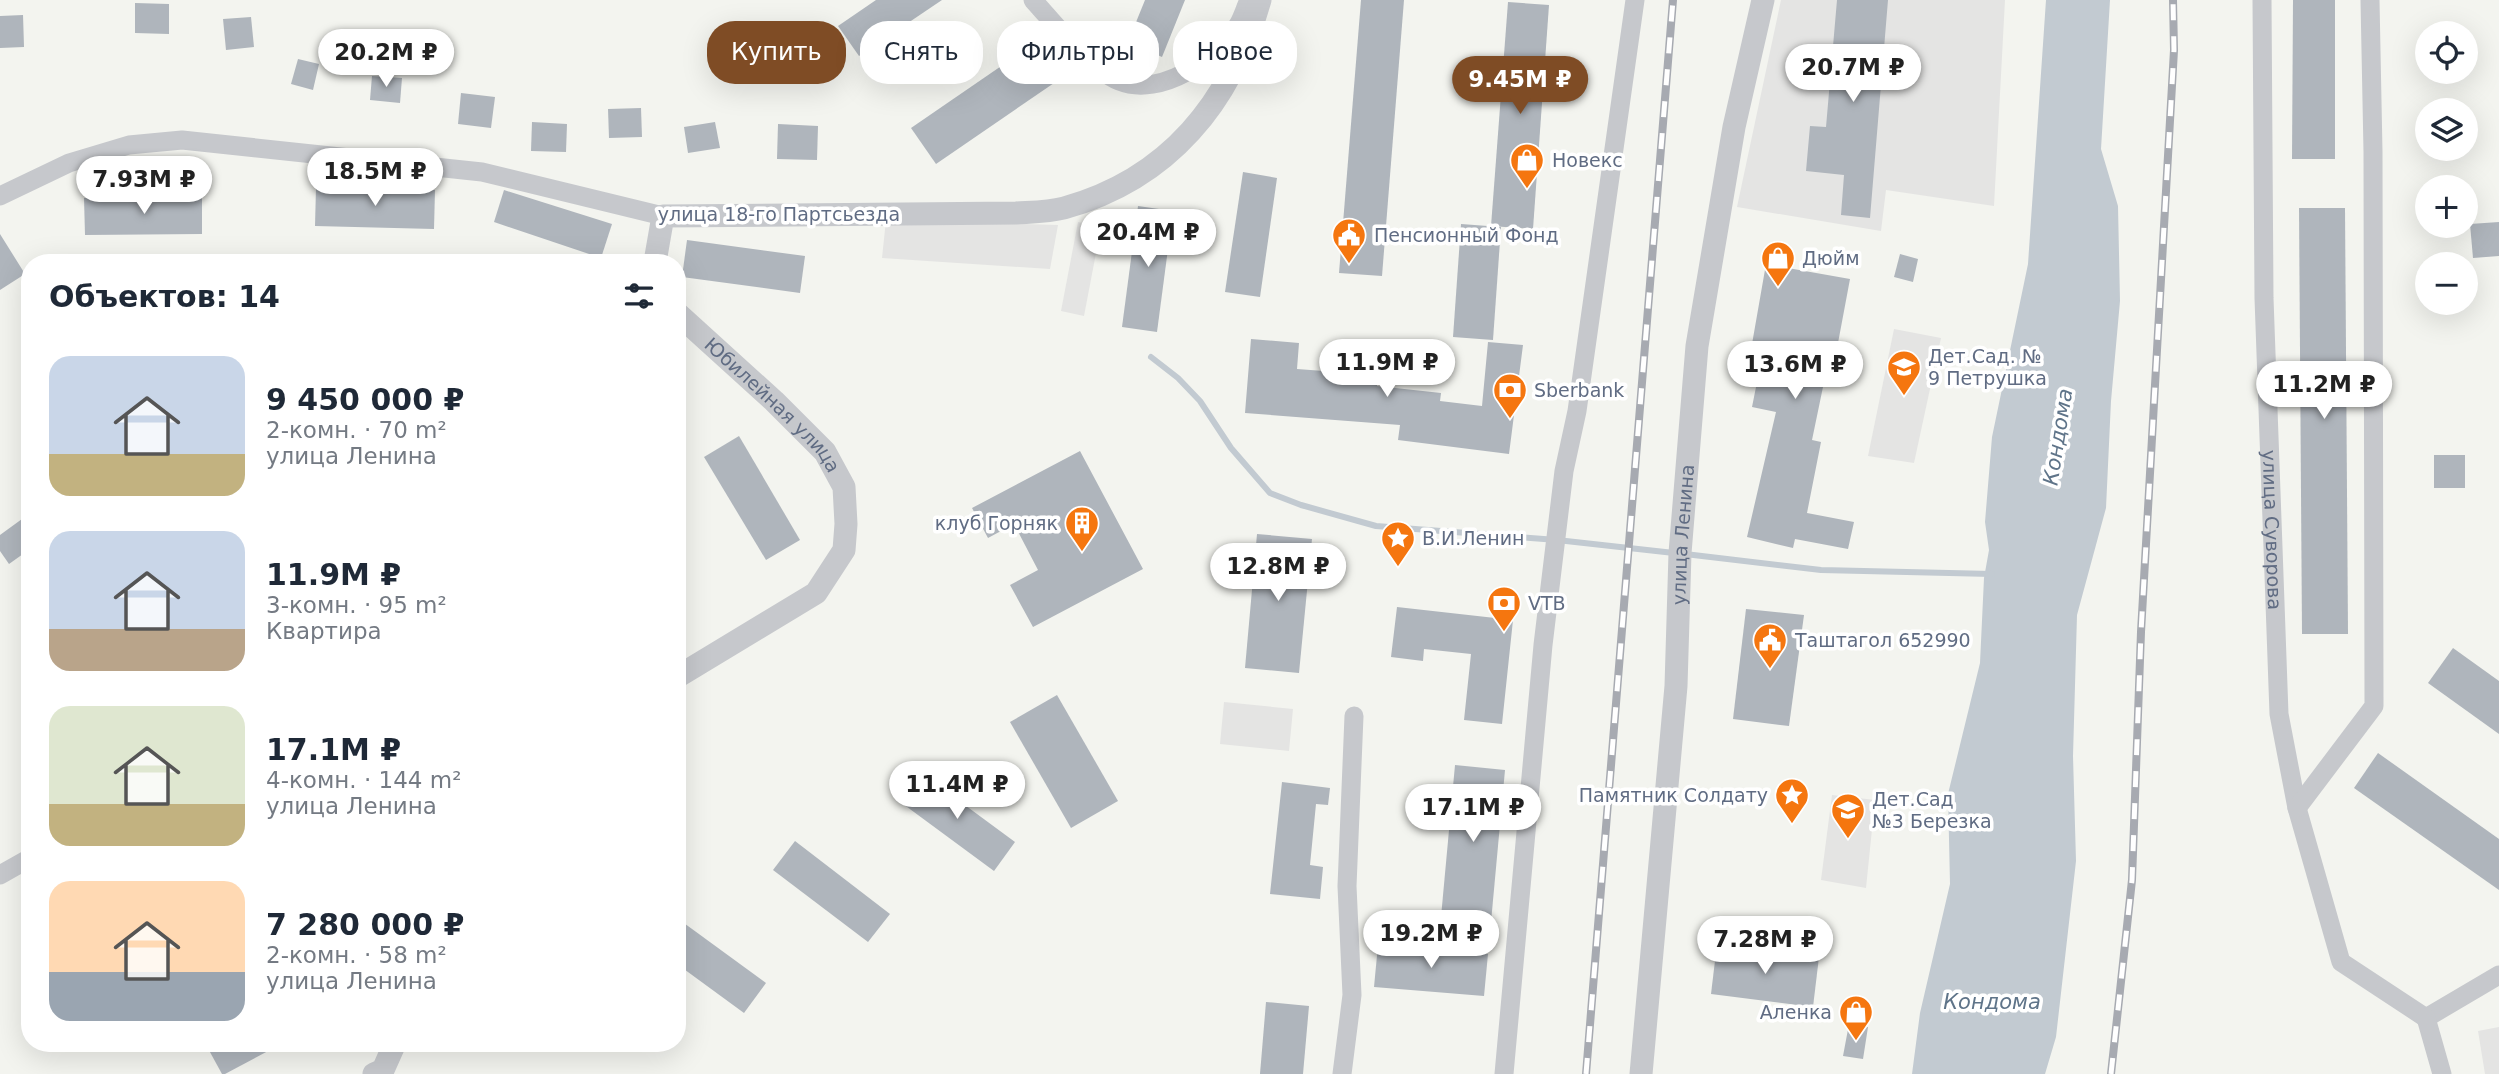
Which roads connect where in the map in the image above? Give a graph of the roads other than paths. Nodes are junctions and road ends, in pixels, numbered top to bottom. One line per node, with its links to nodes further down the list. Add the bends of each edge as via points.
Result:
1 (1033, 0): 2 (street, via 1095,64 1119,81 1150,85 1182,74 1217,50 1238,25)
2 (1249, 0)
3 (1260, 0): 9 (street, улица 18-го Партсьезда, via 1225,88 1194,128 1165,159 1094,197 1062,208 1016,213)
4 (1635, 0): 22 (street, via 1577,411 1564,471 1543,645)
5 (1763, 0): 23 (street, улица Ленина, via 1734,127 1697,346 1675,686)
6 (2262, 0): 14 (street, улица Суворова, via 2264,298 2279,714)
7 (2370, 0): 14 (street, via 2374,706)
8 (0, 196): 9 (street, улица 18-го Партсьезда, via 69,163 129,145 182,140 482,172)
9 (663, 216): 10 (street)
10 (656, 254)
11 (686, 321): 12 (street, Юбилейная улица, via 825,452 844,487 846,524 844,550 816,593)
12 (686, 672)
13 (1354, 716): 21 (street, via 1347,886 1352,995)
14 (2297, 808): 18 (street, улица Суворова, via 2341,962)
15 (21, 863): 16 (street)
16 (0, 875)
17 (2499, 975): 18 (street)
18 (2426, 1018): 24 (street)
19 (391, 1052): 20 (street, via 383,1070)
20 (374, 1074)
21 (1342, 1074)
22 (1504, 1074)
23 (1641, 1074)
24 (2442, 1074)

